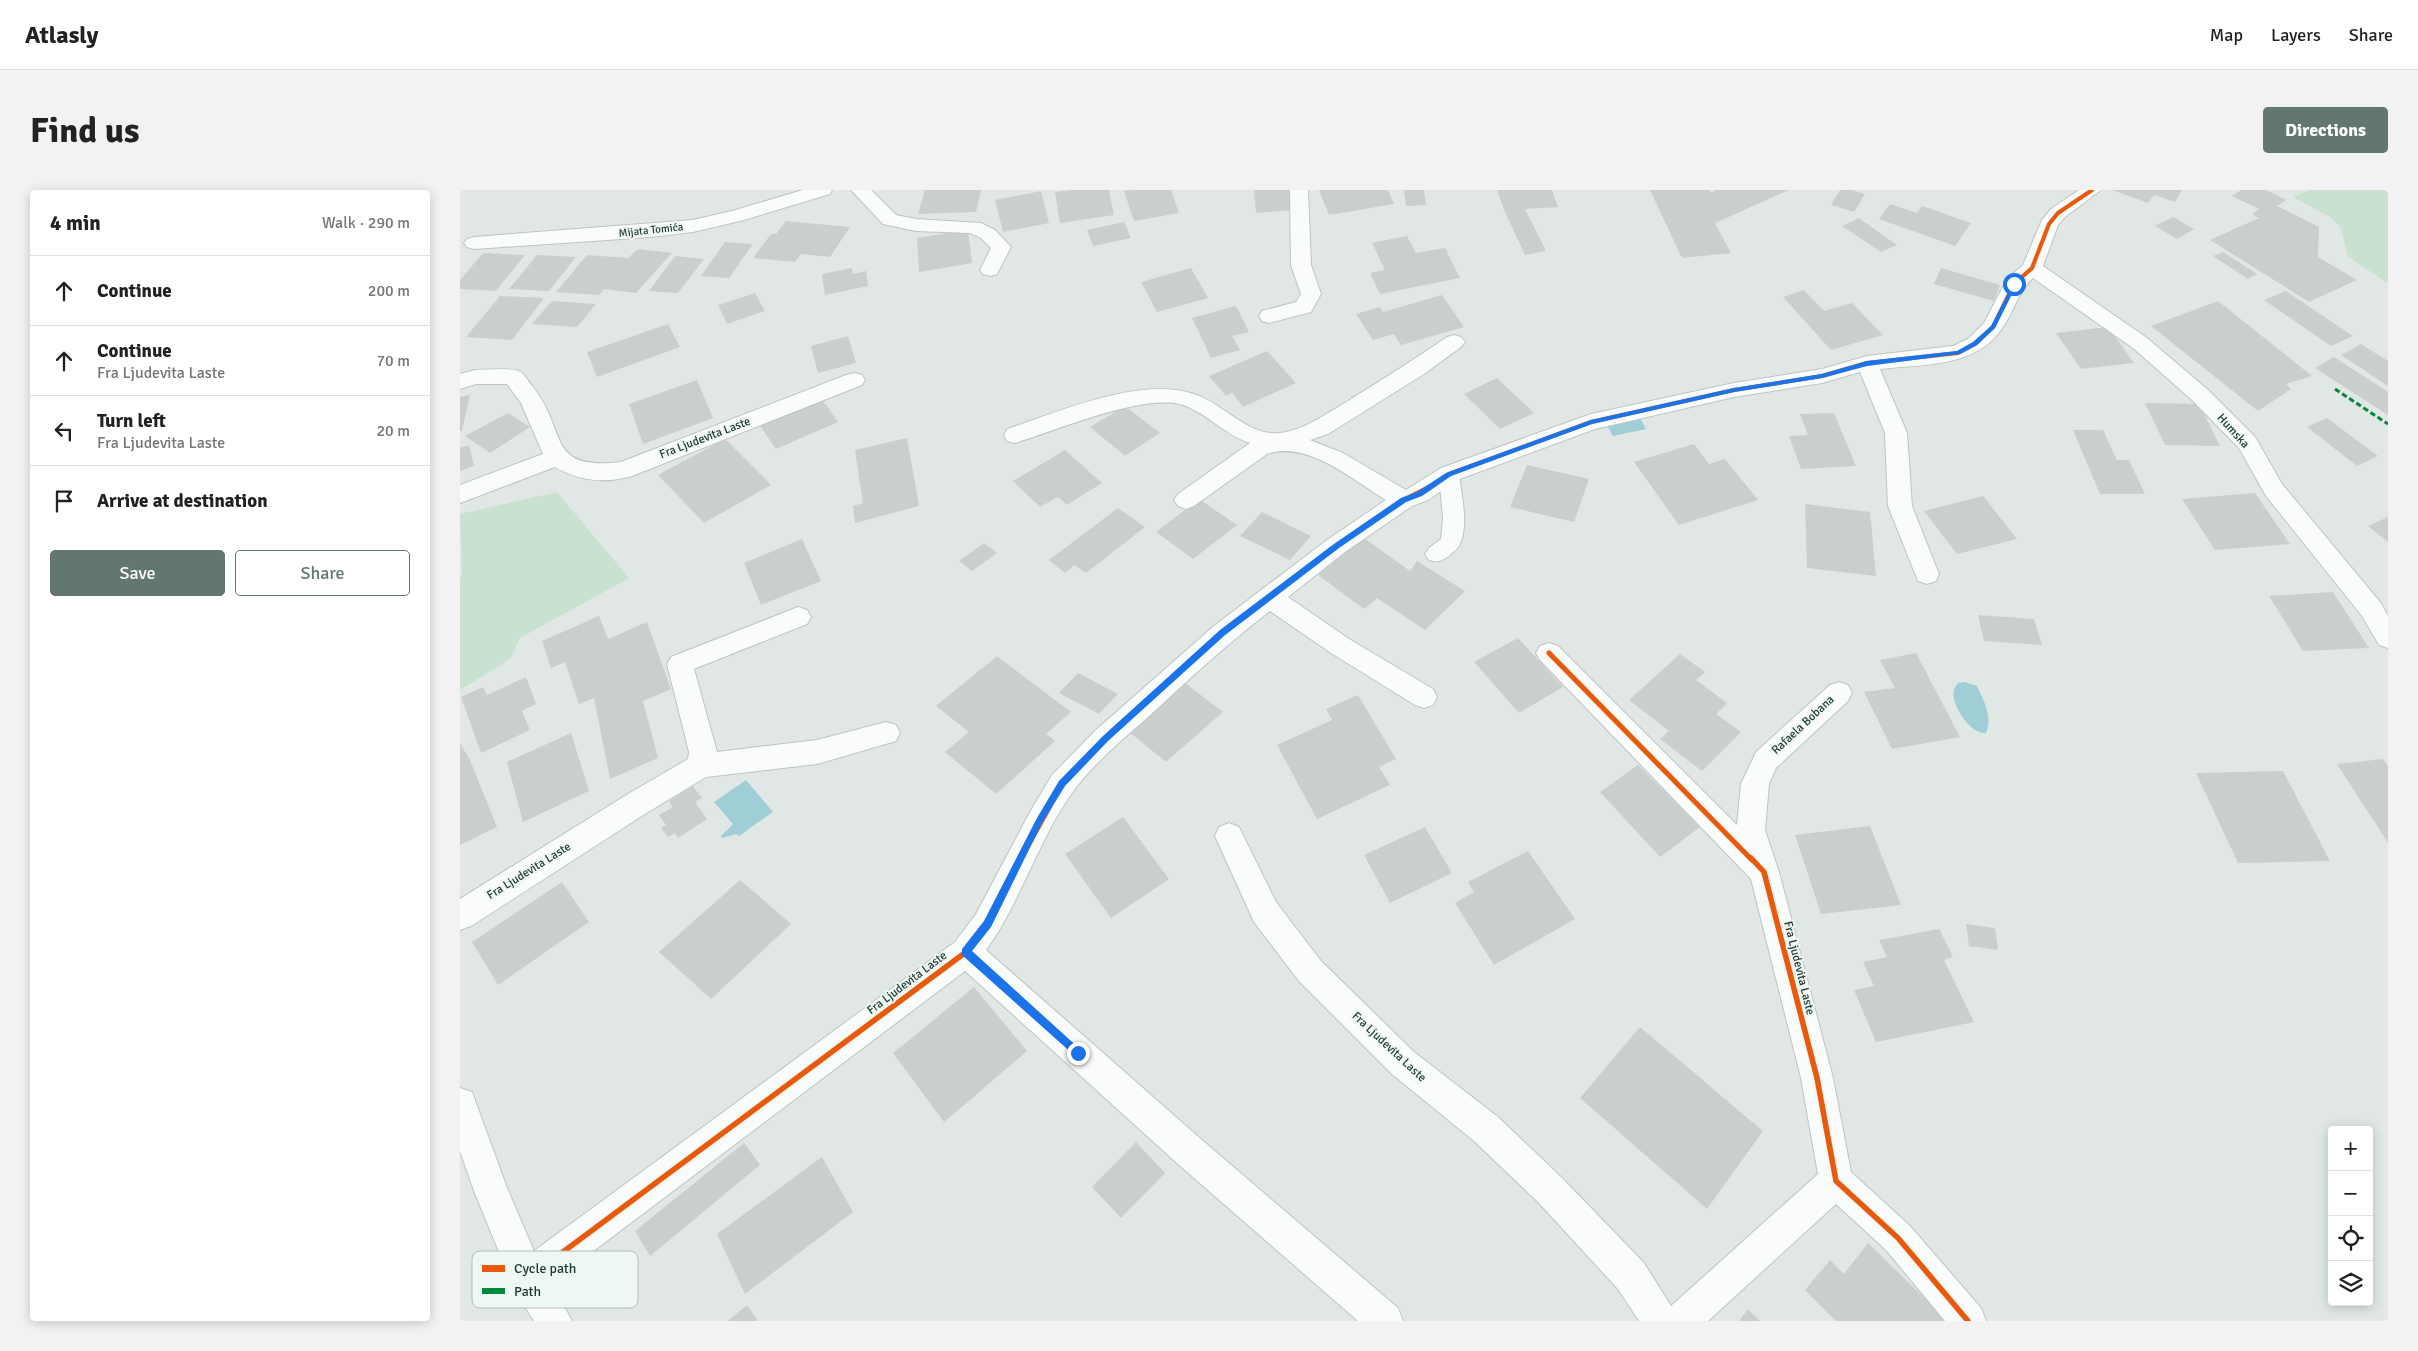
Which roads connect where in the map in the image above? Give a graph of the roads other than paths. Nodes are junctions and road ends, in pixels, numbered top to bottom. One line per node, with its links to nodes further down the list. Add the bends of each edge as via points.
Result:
1 (823, 190): 5 (street, Mijata Tomića, via 693,226)
2 (860, 190): 7 (street, via 890,220 916,225 974,227 988,234 1000,247)
3 (1299, 190): 8 (street, via 1302,265 1311,294 1304,307)
4 (2092, 190): 6 (street, via 2058,213 2049,224)
5 (465, 244)
6 (2032, 268): 10 (street, Fra Ljudevita Laste, via 2014,284 1993,327 1975,344 1958,353); 24 (street, Humska, via 2140,343 2207,402 2246,443 2274,490 2371,609)
7 (990, 270)
8 (1269, 316)
9 (1454, 342): 14 (street, via 1320,428)
10 (1867, 364): 16 (street, Fra Ljudevita Laste, via 1591,422); 21 (street, via 1896,433 1900,506)
11 (854, 380): 15 (street, Fra Ljudevita Laste, via 624,470 596,474 575,469)
12 (460, 382): 15 (street, via 475,377 513,377 531,400)
13 (1015, 435): 14 (street, via 1102,407 1167,396 1194,399 1248,434)
14 (1283, 441): 18 (street, via 1259,448); 19 (street, via 1340,460)
15 (556, 458): 17 (street)
16 (1449, 474): 19 (street, Fra Ljudevita Laste, via 1420,494); 20 (lane, via 1453,518 1451,542)
17 (460, 494)
18 (1186, 500)
19 (1404, 500): 22 (street, Fra Ljudevita Laste)
20 (1436, 554)
21 (1927, 574)
22 (1269, 597): 27 (street, via 1340,646); 33 (street, Fra Ljudevita Laste, via 1223,633 1106,738 1062,784 987,924)
23 (798, 617): 29 (street, via 680,664 703,752)
24 (2388, 638)
25 (1549, 653): 31 (street)
26 (1839, 692): 31 (street, Rafaela Bobana, via 1766,760 1755,784 1751,830)
27 (1424, 697)
28 (886, 733): 29 (street, Fra Ljudevita Laste, via 817,752)
29 (701, 766): 32 (street, Fra Ljudevita Laste)
30 (1229, 836): 41 (street, Fra Ljudevita Laste, via 1265,912 1310,971 1403,1063 1486,1129 1550,1190 1631,1276)
31 (1764, 872): 35 (street, Fra Ljudevita Laste, via 1817,1078)
32 (460, 916)
33 (966, 952): 37 (street, Fra Ljudevita Laste); 40 (street, Fra Ljudevita Laste)
34 (460, 1104): 36 (street)
35 (1836, 1181): 42 (street); 43 (street, via 1898,1238)
36 (517, 1251)
37 (564, 1251)
38 (546, 1308): 39 (street)
39 (554, 1321)
40 (1385, 1321)
41 (1660, 1321)
42 (1681, 1321)
43 (1968, 1321)

